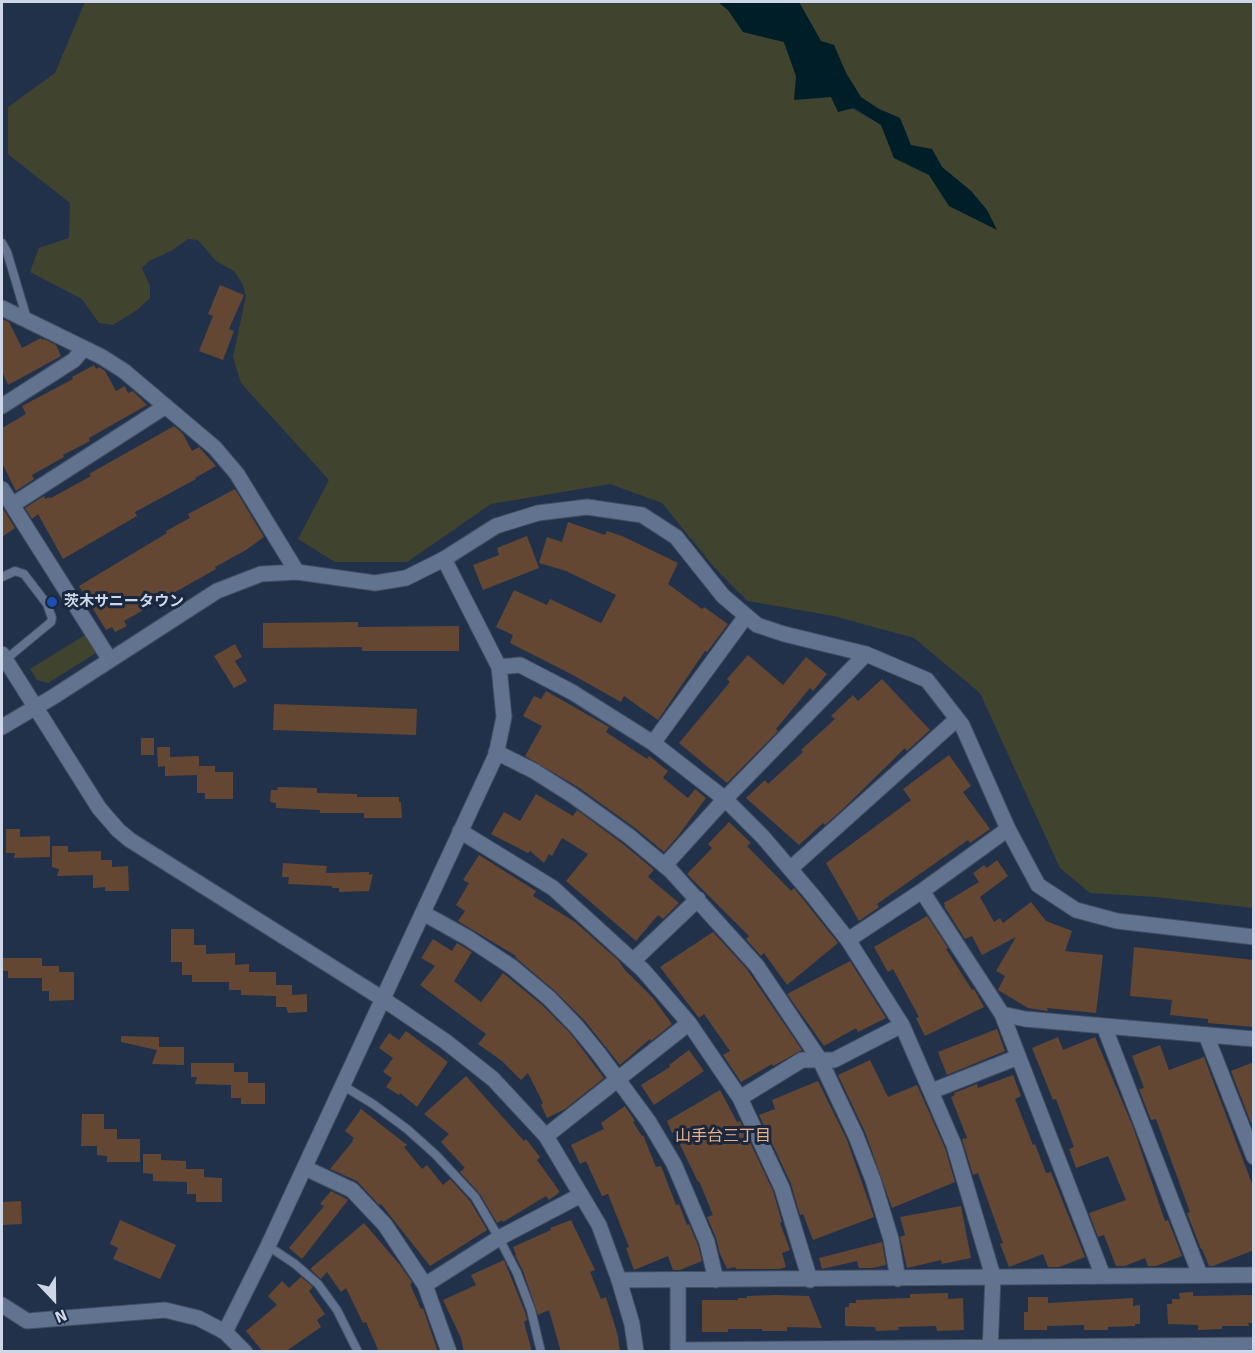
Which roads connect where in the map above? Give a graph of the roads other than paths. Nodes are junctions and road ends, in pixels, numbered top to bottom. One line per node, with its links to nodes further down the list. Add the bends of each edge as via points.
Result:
1 (2, 243): 3 (lane)
2 (2, 308): 3 (street)
3 (28, 320): 4 (street)
4 (84, 348): 5 (street, via 74,360); 6 (street, via 124,371)
5 (2, 406)
6 (166, 406): 8 (street); 10 (street, via 215,448 237,474)
7 (2, 489): 8 (street)
8 (12, 505): 15 (street)
9 (444, 559): 10 (street, via 406,578 375,583); 12 (street, via 496,526 538,513 587,507 642,515 675,537 723,596); 16 (street)
10 (297, 572): 15 (street, via 261,573 217,591)
11 (2, 577): 14 (lane, via 10,572 24,573 52,614 51,622)
12 (746, 616): 13 (street, via 757,625 784,634); 20 (street)
13 (866, 654): 18 (street, via 927,680); 22 (street)
14 (3, 657): 17 (street)
15 (110, 660): 17 (street)
16 (499, 667): 20 (street, via 520,665 572,692); 21 (street, via 504,717)
17 (36, 707): 19 (street); 33 (street, via 99,808 118,830)
18 (957, 719): 23 (street); 26 (street)
19 (2, 727)
20 (653, 743): 22 (street)
21 (496, 752): 24 (street); 25 (street, via 572,795)
22 (725, 798): 25 (street); 26 (street)
23 (1008, 828): 27 (street); 30 (street, via 1038,885 1076,910 1117,921)
24 (460, 831): 29 (street); 32 (street, via 553,888)
25 (665, 865): 28 (street)
26 (790, 869): 31 (street)
27 (922, 891): 31 (street); 34 (street)
28 (698, 899): 32 (street); 41 (street, via 757,966)
29 (423, 913): 33 (street); 42 (street, via 512,967 549,998)
30 (1254, 937)
31 (848, 940): 36 (street)
32 (633, 961): 35 (street)
33 (383, 999): 43 (street); 46 (street, via 493,1079)
34 (1002, 1014): 37 (street); 40 (street)
35 (689, 1023): 42 (street); 45 (street)
36 (902, 1025): 41 (street, via 834,1060); 44 (street)
37 (1104, 1026): 38 (street); 52 (street)
38 (1206, 1035): 39 (street); 47 (street)
39 (1254, 1039)
40 (1018, 1057): 44 (street); 55 (street)
41 (820, 1060): 45 (street, via 802,1060); 56 (street, via 873,1180)
42 (619, 1079): 46 (street); 59 (street, via 674,1164 707,1242)
43 (342, 1085): 48 (street); 50 (lane, via 407,1129 436,1155 475,1197)
44 (932, 1090): 54 (street, via 954,1145)
45 (740, 1098): 60 (street, via 782,1188)
46 (546, 1136): 49 (street)
47 (1254, 1157)
48 (305, 1168): 51 (street); 61 (street, via 352,1190 385,1225)
49 (581, 1195): 50 (street); 57 (street, via 599,1225)
50 (499, 1238): 61 (street); 70 (lane, via 531,1310)
51 (268, 1246): 63 (street); 68 (lane, via 318,1284 337,1310)
52 (1200, 1275): 53 (street); 55 (street)
53 (1254, 1275)
54 (993, 1276): 55 (street); 56 (street); 65 (street)
55 (1103, 1276)
56 (898, 1278): 60 (street)
57 (619, 1280): 58 (street); 71 (street)
58 (678, 1280): 59 (street); 66 (street)
59 (716, 1280): 60 (street)
60 (810, 1280)
61 (425, 1285): 69 (street)
62 (2, 1305): 63 (street, via 27,1321 165,1310 198,1318)
63 (225, 1332): 67 (street)
64 (1254, 1346): 65 (street)
65 (990, 1349): 66 (street)
66 (678, 1351)
67 (245, 1352)
68 (357, 1352)
69 (449, 1352)
70 (541, 1352)
71 (636, 1352)

